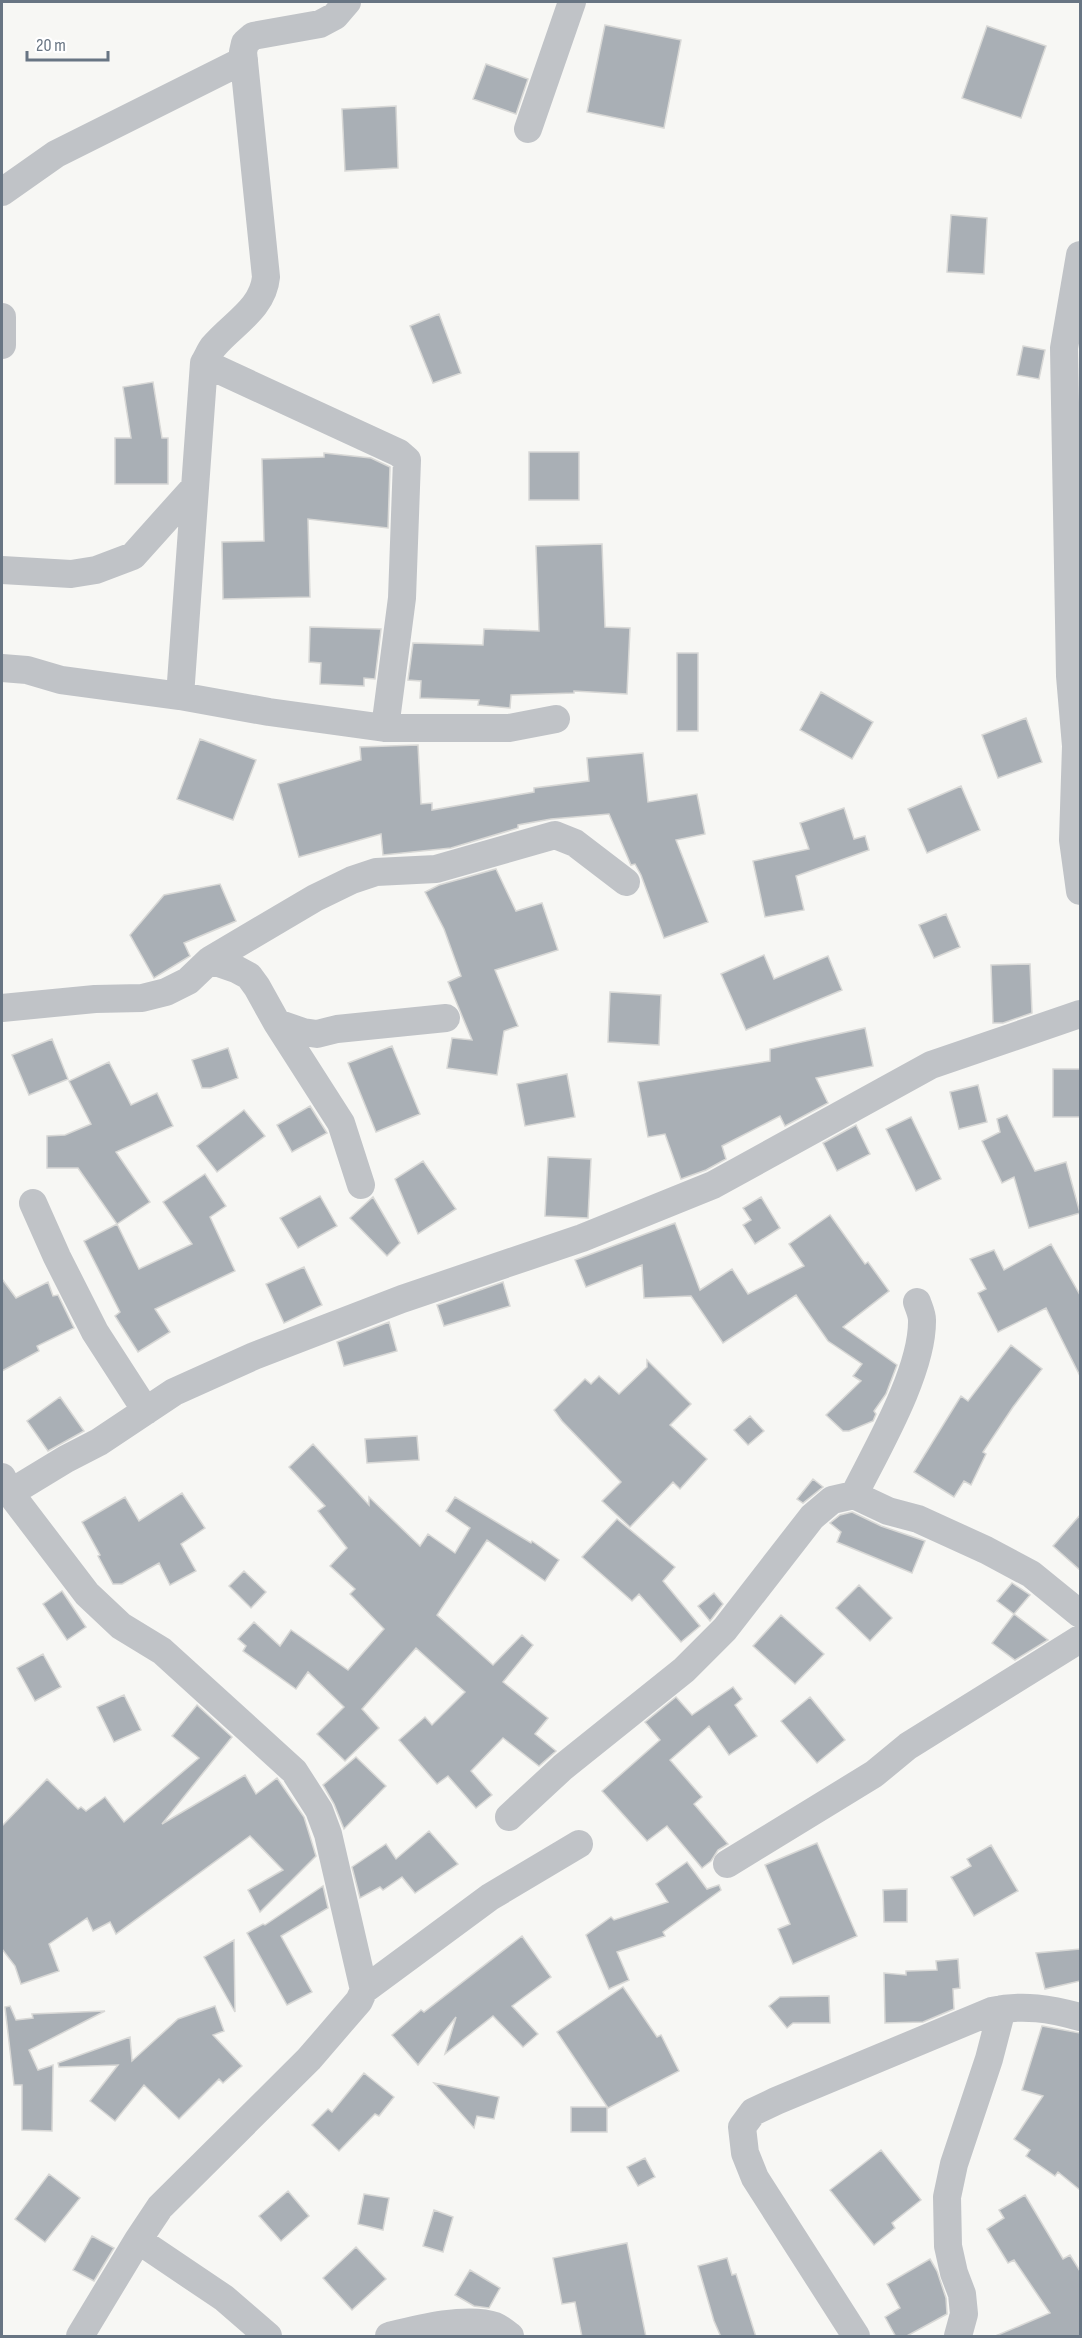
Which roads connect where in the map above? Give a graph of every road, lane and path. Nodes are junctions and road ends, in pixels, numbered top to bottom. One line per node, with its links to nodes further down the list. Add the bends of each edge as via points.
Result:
1 (347, 2): 3 (street, via 335,16 320,24 254,36 246,43)
2 (572, 2): 4 (street)
3 (244, 60): 5 (street, via 56,154); 10 (street, via 266,286 252,309 213,347)
4 (528, 129)
5 (2, 192)
6 (1080, 255): 7 (street)
7 (1075, 311): 17 (street, via 1064,348 1070,676)
8 (2, 317): 9 (street)
9 (2, 345)
10 (204, 363): 11 (street); 16 (street, via 407,460 402,598)
11 (194, 488): 12 (street, via 133,556 96,570 71,574); 14 (street)
12 (2, 570)
13 (2, 668): 14 (street)
14 (180, 696): 16 (street)
15 (556, 719): 16 (street, via 509,728)
16 (385, 728)
17 (1078, 747): 19 (street, via 1073,840)
18 (626, 882): 20 (street, via 575,843 555,836 435,869 376,872 352,880)
19 (1080, 891)
20 (210, 960): 21 (street, via 188,981 142,998); 24 (street, via 249,976)
21 (2, 1008)
22 (1080, 1014): 28 (street, via 931,1065 713,1185 582,1238 402,1299 254,1356 174,1392)
23 (446, 1018): 24 (street, via 316,1034)
24 (277, 1023): 25 (street, via 340,1123)
25 (361, 1185)
26 (33, 1203): 28 (street, via 95,1332)
27 (917, 1302): 30 (street, via 922,1319 904,1393)
28 (147, 1411): 29 (street, via 99,1442)
29 (6, 1485): 36 (street, via 87,1594 121,1626 162,1651 294,1771 319,1810 328,1834)
30 (854, 1495): 31 (street, via 987,1550 1031,1574); 33 (street, via 832,1500 812,1517 725,1629 684,1670 563,1767)
31 (1080, 1614)
32 (1080, 1639): 35 (street, via 908,1746 874,1774)
33 (509, 1817)
34 (579, 1844): 36 (street, via 490,1897)
35 (727, 1864)
36 (364, 1990): 39 (street, via 309,2060 160,2207)
37 (1002, 2009): 38 (street, via 1038,2008); 44 (street, via 776,2101 753,2112 742,2127 745,2153 755,2178); 45 (street, via 947,2197 948,2246 964,2314)
38 (1080, 2017)
39 (138, 2240): 40 (street); 41 (street, via 224,2298)
40 (80, 2337)
41 (268, 2337)
42 (389, 2337): 43 (street, via 443,2325 474,2323 495,2326)
43 (510, 2337)
44 (856, 2337)
45 (958, 2337)

